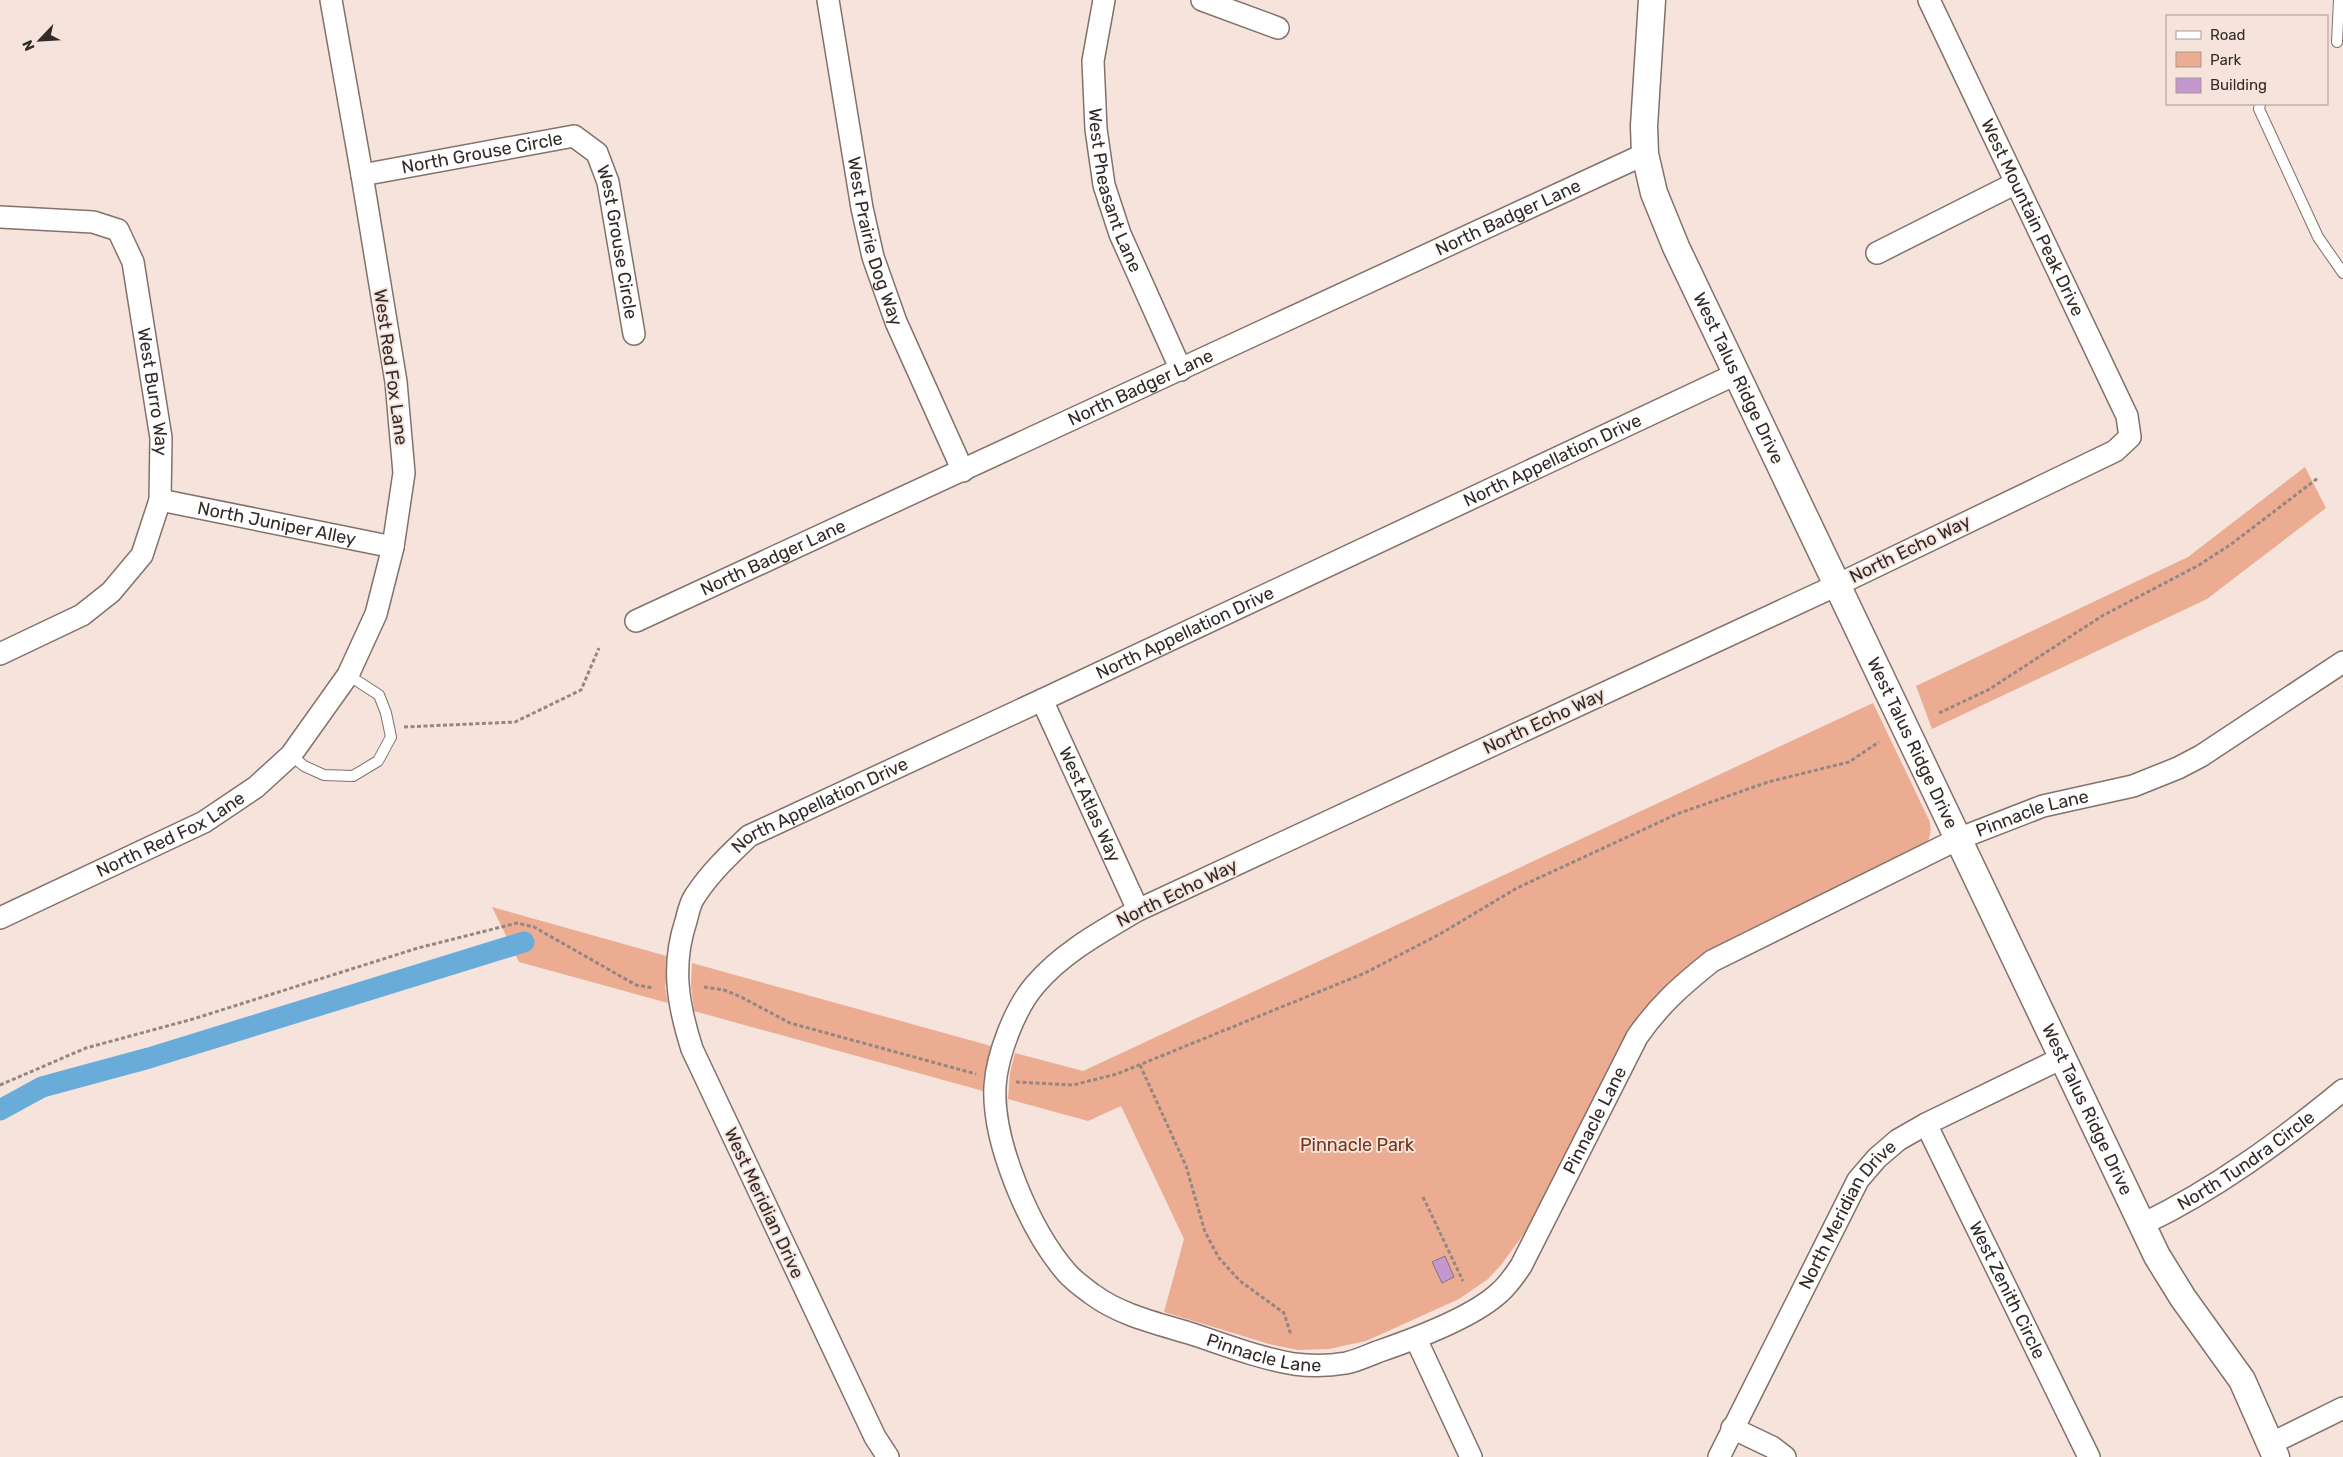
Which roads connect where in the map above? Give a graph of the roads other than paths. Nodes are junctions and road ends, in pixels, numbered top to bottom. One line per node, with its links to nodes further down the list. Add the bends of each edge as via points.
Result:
1 (331, 0): 14 (street, West Red Fox Lane)
2 (828, 0): 23 (street, West Prairie Dog Way, via 873,258 896,322)
3 (1104, 0): 20 (street, West Pheasant Lane, via 1093,61 1096,129 1104,185 1120,234)
4 (1202, 0): 8 (street)
5 (1652, 0): 13 (street, West Talus Ridge Drive)
6 (1929, 0): 15 (street, West Mountain Peak Drive)
7 (2339, 0): 9 (lane)
8 (1278, 28)
9 (2340, 43): 10 (lane)
10 (2328, 47)
11 (2260, 105): 18 (lane, via 2318,237)
12 (597, 153): 14 (street, North Grouse Circle, via 574,136); 19 (street, West Grouse Circle, via 608,182)
13 (1645, 154): 20 (street, North Badger Lane); 21 (street, West Talus Ridge Drive, via 1654,193 1672,238)
14 (362, 174): 25 (street, West Red Fox Lane, via 396,382 404,473)
15 (2016, 183): 17 (street); 22 (street, West Mountain Peak Drive, via 2127,416)
16 (0, 217): 24 (street, West Burro Way, via 93,222 118,230 133,262 160,429)
17 (1877, 252)
18 (2343, 273)
19 (634, 334)
20 (1181, 370): 23 (street, North Badger Lane)
21 (1736, 374): 26 (street, West Talus Ridge Drive); 31 (street, North Appellation Drive)
22 (2130, 437): 26 (street, North Echo Way, via 2115,451)
23 (963, 471): 27 (street, North Badger Lane)
24 (160, 500): 25 (street, North Juniper Alley); 28 (street, West Burro Way, via 142,555 111,592 82,615)
25 (393, 547): 30 (street, West Red Fox Lane, via 376,614)
26 (1837, 585): 34 (street, West Talus Ridge Drive); 35 (street, North Echo Way)
27 (636, 621)
28 (0, 654)
29 (2343, 662): 34 (street, Pinnacle Lane, via 2178,768 2133,786 2043,806)
30 (348, 676): 32 (street, West Red Fox Lane); 33 (lane, via 379,695 386,713 391,737 378,761 353,776 324,775 304,766)
31 (1042, 700): 35 (street, West Atlas Way); 37 (street, North Appellation Drive, via 749,836 720,864 694,898)
32 (317, 720): 33 (street, North Red Fox Lane)
33 (291, 755): 36 (street, North Red Fox Lane, via 256,787 204,822)
34 (1958, 839): 39 (street, West Talus Ridge Drive); 43 (street, Pinnacle Lane, via 1747,942 1712,961 1683,984 1655,1011 1637,1037 1521,1266 1500,1292 1470,1312)
35 (1138, 910): 38 (street, North Echo Way, via 1080,945 1033,986 1013,1020)
36 (0, 918)
37 (680, 938): 47 (street, West Meridian Drive, via 676,981 683,1022 692,1049 875,1437)
38 (1002, 1053): 43 (street, Pinnacle Lane, via 996,1079 998,1123 1007,1159 1023,1200 1048,1247 1068,1274 1094,1296 1122,1312 1294,1364 1347,1363)
39 (2062, 1058): 41 (street, North Meridian Drive); 42 (street, West Talus Ridge Drive)
40 (2343, 1090): 42 (street, North Tundra Circle, via 2294,1130 2194,1198)
41 (1926, 1124): 45 (street, North Meridian Drive, via 1898,1140 1858,1180); 51 (street, West Zenith Circle)
42 (2143, 1224): 46 (street, West Talus Ridge Drive, via 2157,1256 2183,1298 2242,1380)
43 (1416, 1339): 48 (street)
44 (2343, 1408): 46 (street)
45 (1732, 1428): 49 (street, North Meridian Drive); 50 (street, via 1772,1446)
46 (2273, 1450)
47 (888, 1457)
48 (1471, 1457)
49 (1719, 1457)
50 (1785, 1457)
51 (2089, 1457)

